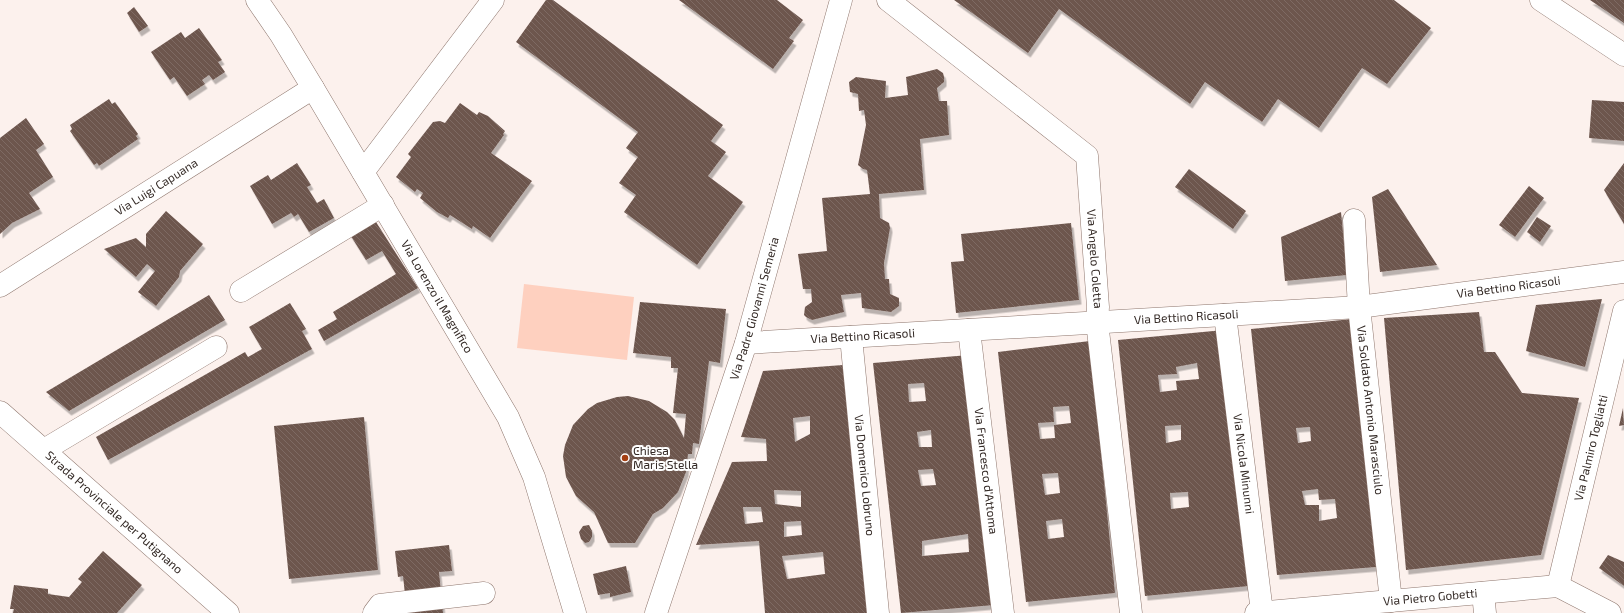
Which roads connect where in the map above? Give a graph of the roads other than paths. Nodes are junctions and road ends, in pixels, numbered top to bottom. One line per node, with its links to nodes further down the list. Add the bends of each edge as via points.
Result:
1 (257, 0): 7 (street, Via Lorenzo il Magnifico)
2 (493, 0): 8 (street)
3 (841, 0): 20 (street, Via Padre Giovanni Semeria)
4 (888, 0): 17 (street, Via Angelo Coletta, via 1087,156)
5 (1541, 0): 6 (street)
6 (1624, 56)
7 (313, 88): 8 (street, Via Lorenzo il Magnifico); 12 (street, Via Luigi Capuana)
8 (363, 172): 9 (street, Via Lorenzo il Magnifico)
9 (383, 205): 13 (street); 30 (street, Via Lorenzo il Magnifico, via 508,417 534,477)
10 (1354, 220): 14 (street, Via Soldato Antonio Marasciulo)
11 (1624, 272): 14 (street, Via Bettino Ricasoli)
12 (0, 286)
13 (241, 291)
14 (1359, 307): 16 (street, Via Bettino Ricasoli); 26 (street, Via Soldato Antonio Marasciulo)
15 (1624, 311): 24 (street, Via Palmiro Togliatti)
16 (1225, 315): 17 (street, Via Bettino Ricasoli); 35 (street, Via Nicola Minunni)
17 (1097, 322): 18 (street, Via Bettino Ricasoli); 34 (street, Via Angelo Coletta)
18 (969, 330): 19 (street, Via Bettino Ricasoli); 33 (street, Via Francesco d'Attoma)
19 (851, 337): 20 (street, Via Bettino Ricasoli); 32 (street, Via Domenico Lobruno)
20 (746, 343): 31 (street, Via Padre Giovanni Semeria)
21 (216, 347): 23 (street)
22 (0, 412): 23 (street, Strada Provinciale per Putignano)
23 (44, 450): 28 (street, Strada Provinciale per Putignano)
24 (1558, 586): 27 (street, Via Pietro Gobetti); 36 (street)
25 (484, 593): 29 (street, via 380,605)
26 (1391, 601): 27 (street, Via Pietro Gobetti); 35 (street, Via Pietro Gobetti)
27 (1484, 603)
28 (228, 613)
29 (374, 613)
30 (574, 613)
31 (656, 613)
32 (878, 613)
33 (1003, 613)
34 (1131, 613)
35 (1259, 613)
36 (1610, 613)

